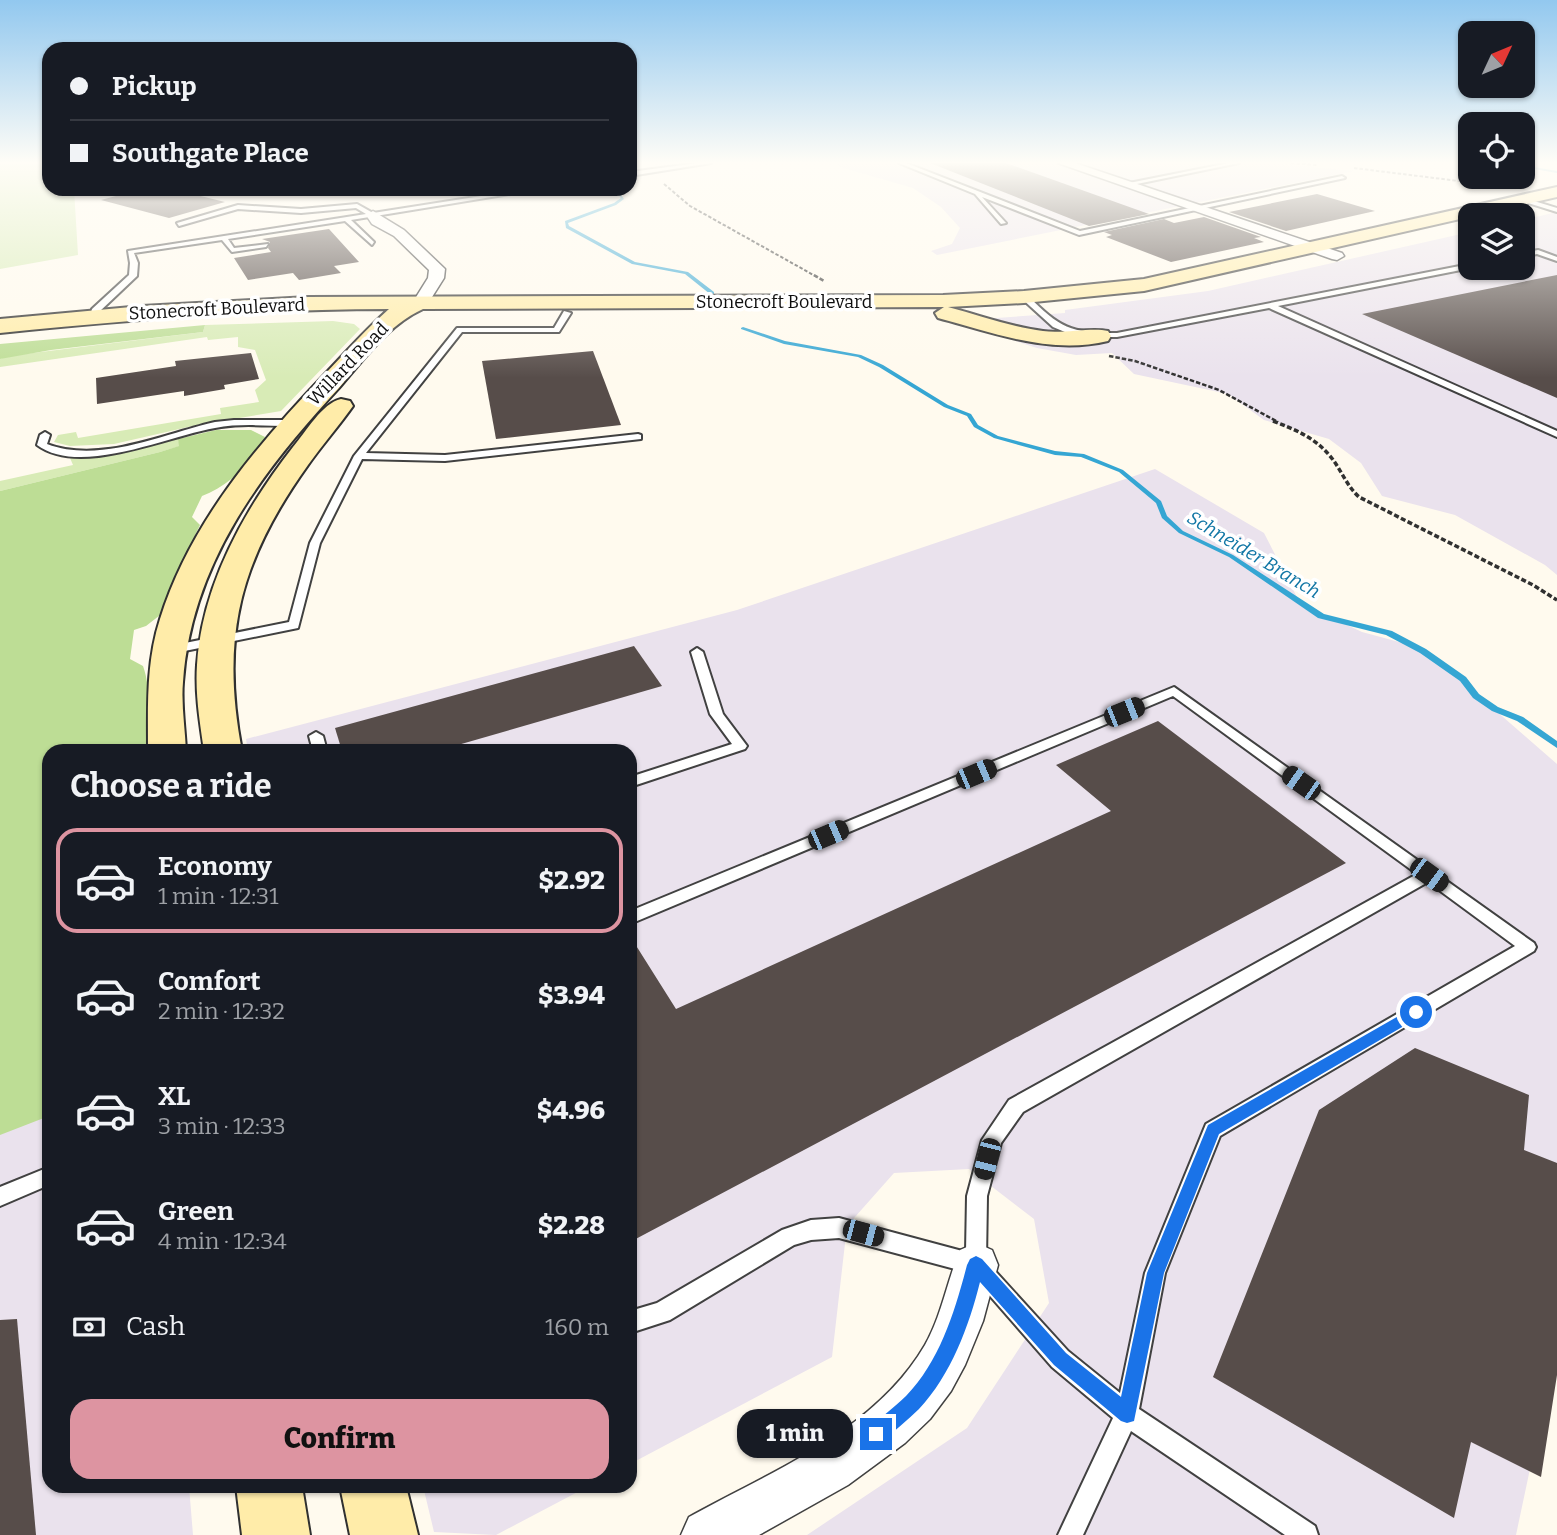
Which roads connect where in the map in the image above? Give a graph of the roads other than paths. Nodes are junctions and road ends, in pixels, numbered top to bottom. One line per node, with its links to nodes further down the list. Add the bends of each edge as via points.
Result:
1 (251, 235): 7 (lane)
2 (363, 235): 8 (lane)
3 (401, 235): 19 (street, via 437,269 436,278)
4 (1276, 235): 10 (street)
5 (1373, 235): 10 (main road, Stonecroft Boulevard)
6 (1429, 235): 14 (main road, Stonecroft Boulevard)
7 (224, 239): 9 (lane, via 232,250); 22 (lane, via 130,253 132,276)
8 (372, 243)
9 (265, 245)
10 (1315, 248): 14 (street); 17 (main road, Stonecroft Boulevard, via 1144,285)
11 (1535, 251): 12 (lane)
12 (1538, 252): 13 (lane); 15 (lane)
13 (1535, 253)
14 (1337, 256): 17 (main road, Stonecroft Boulevard, via 1170,292)
15 (1557, 259)
16 (1458, 268): 18 (lane)
17 (1029, 302): 19 (main road, Stonecroft Boulevard); 20 (main road, Stonecroft Boulevard); 25 (lane, via 1044,320)
18 (1272, 306): 25 (lane, via 1117,335); 27 (lane)
19 (413, 310): 21 (main road, Stonecroft Boulevard); 22 (main road, Stonecroft Boulevard, via 257,305); 24 (main road, Stonecroft Boulevard, via 223,317); 26 (main road, Willard Road); 31 (main road, Willard Road, via 311,440 263,512 223,603)
20 (941, 312): 21 (main road, Stonecroft Boulevard); 25 (main road, via 1049,339)
21 (567, 313): 30 (lane, via 556,330 460,330)
22 (94, 316): 23 (main road, Stonecroft Boulevard)
23 (0, 326)
24 (0, 337)
25 (1099, 345)
26 (291, 423): 28 (lane, via 219,425 85,453 48,449 42,445); 32 (main road, Willard Road, via 224,512 202,551 178,608)
27 (1557, 433)
28 (45, 435)
29 (638, 437): 30 (lane, via 445,457)
30 (359, 456): 31 (lane, via 314,543 294,625)
31 (218, 640): 32 (lane); 36 (main road, Willard Road, via 214,663)
32 (169, 650): 35 (main road, Willard Road, via 164,672)
33 (697, 652): 38 (lane, via 717,714 740,746)
34 (316, 736): 37 (lane)
35 (167, 744)
36 (222, 744)
37 (318, 744)
38 (637, 780)
39 (1429, 875): 40 (lane, via 1174,691); 43 (lane, via 1016,1106 992,1140 977,1196); 45 (lane, via 1528,947 1213,1130 1155,1273)
40 (637, 915)
41 (42, 1179): 42 (lane)
42 (0, 1197)
43 (976, 1265): 44 (lane, via 839,1228 811,1230 789,1237 662,1312); 45 (lane, via 1060,1359); 50 (street, via 963,1314 936,1371 914,1401 857,1451)
44 (637, 1320)
45 (1127, 1414): 51 (lane); 52 (lane)
46 (270, 1493): 48 (main road)
47 (375, 1493): 49 (main road)
48 (276, 1535)
49 (384, 1535)
50 (706, 1535)
51 (1070, 1535)
52 (1306, 1535)

